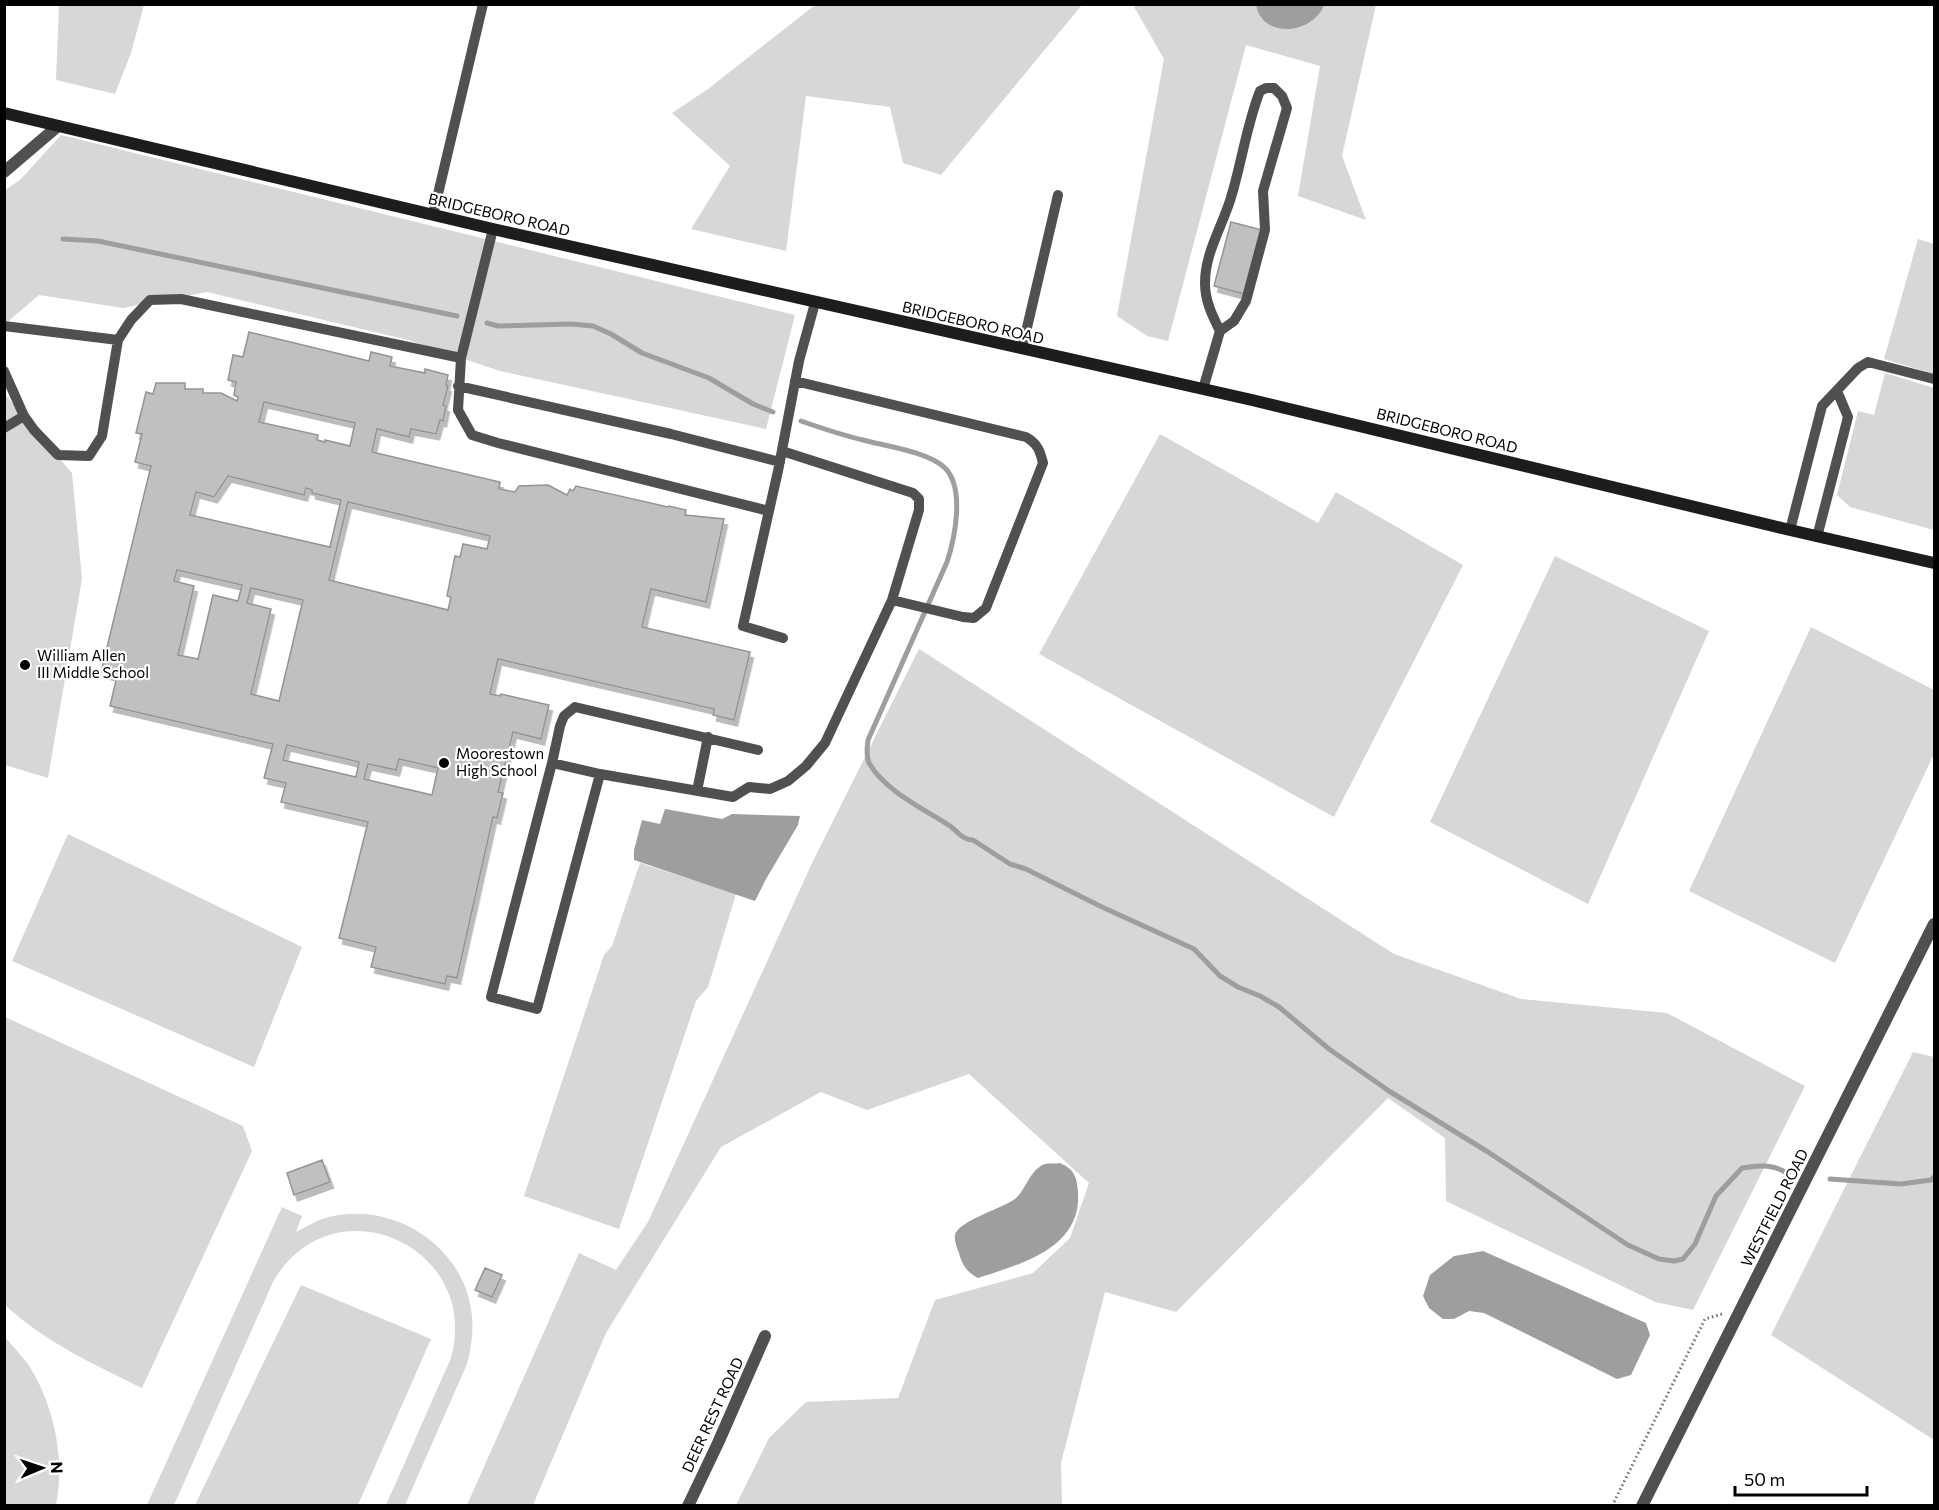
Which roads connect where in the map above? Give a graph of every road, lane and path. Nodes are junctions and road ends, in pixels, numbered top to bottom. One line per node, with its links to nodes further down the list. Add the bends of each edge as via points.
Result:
1 (483, 4): 6 (lane)
2 (4, 113): 3 (main road, BRIDGEBORO ROAD)
3 (58, 126): 4 (street); 6 (main road, BRIDGEBORO ROAD)
4 (4, 172)
5 (1058, 195): 12 (lane)
6 (433, 215): 7 (main road, BRIDGEBORO ROAD)
7 (493, 230): 8 (main road, BRIDGEBORO ROAD); 13 (lane)
8 (815, 303): 12 (main road, BRIDGEBORO ROAD); 16 (lane)
9 (4, 326): 11 (lane)
10 (1220, 331): 10 (lane, via 1234,321 1246,301 1265,230 1263,190 1287,108 1282,96 1270,87 1260,91 1254,107 1232,197 1205,272 1206,299); 18 (lane)
11 (118, 340): 13 (lane, via 150,300 181,299); 20 (lane, via 102,436 89,456 58,455)
12 (1022, 349): 18 (main road, BRIDGEBORO ROAD)
13 (461, 358): 17 (lane)
14 (4, 370): 20 (lane)
15 (1935, 380): 19 (lane, via 1868,362)
16 (795, 381): 22 (lane); 27 (lane, via 1026,437 1041,451 1043,463 986,608 974,618)
17 (458, 386): 22 (lane); 23 (lane, via 458,410 472,435)
18 (1203, 389): 24 (main road, BRIDGEBORO ROAD)
19 (1837, 391): 24 (lane, via 1822,406); 25 (lane, via 1848,417)
20 (24, 416): 21 (lane)
21 (4, 428)
22 (781, 457): 23 (lane); 27 (lane, via 913,493 919,500)
23 (769, 511): 28 (lane, via 743,626)
24 (1790, 531): 25 (main road, BRIDGEBORO ROAD)
25 (1817, 537): 26 (main road, BRIDGEBORO ROAD)
26 (1935, 564)
27 (892, 600): 33 (lane, via 825,743 806,766 770,789 749,787 733,797)
28 (783, 638)
29 (708, 737): 30 (lane); 31 (lane, via 575,707 564,716); 33 (lane)
30 (758, 750)
31 (552, 763): 32 (lane); 32 (lane, via 491,997 537,1009)
32 (600, 774): 33 (lane)
33 (697, 791)
34 (1935, 924): 39 (street, WESTFIELD ROAD)
35 (1705, 1319): 38 (path)
36 (765, 1336): 37 (street, DEER REST ROAD)
37 (688, 1506)
38 (1611, 1506)
39 (1642, 1506)

